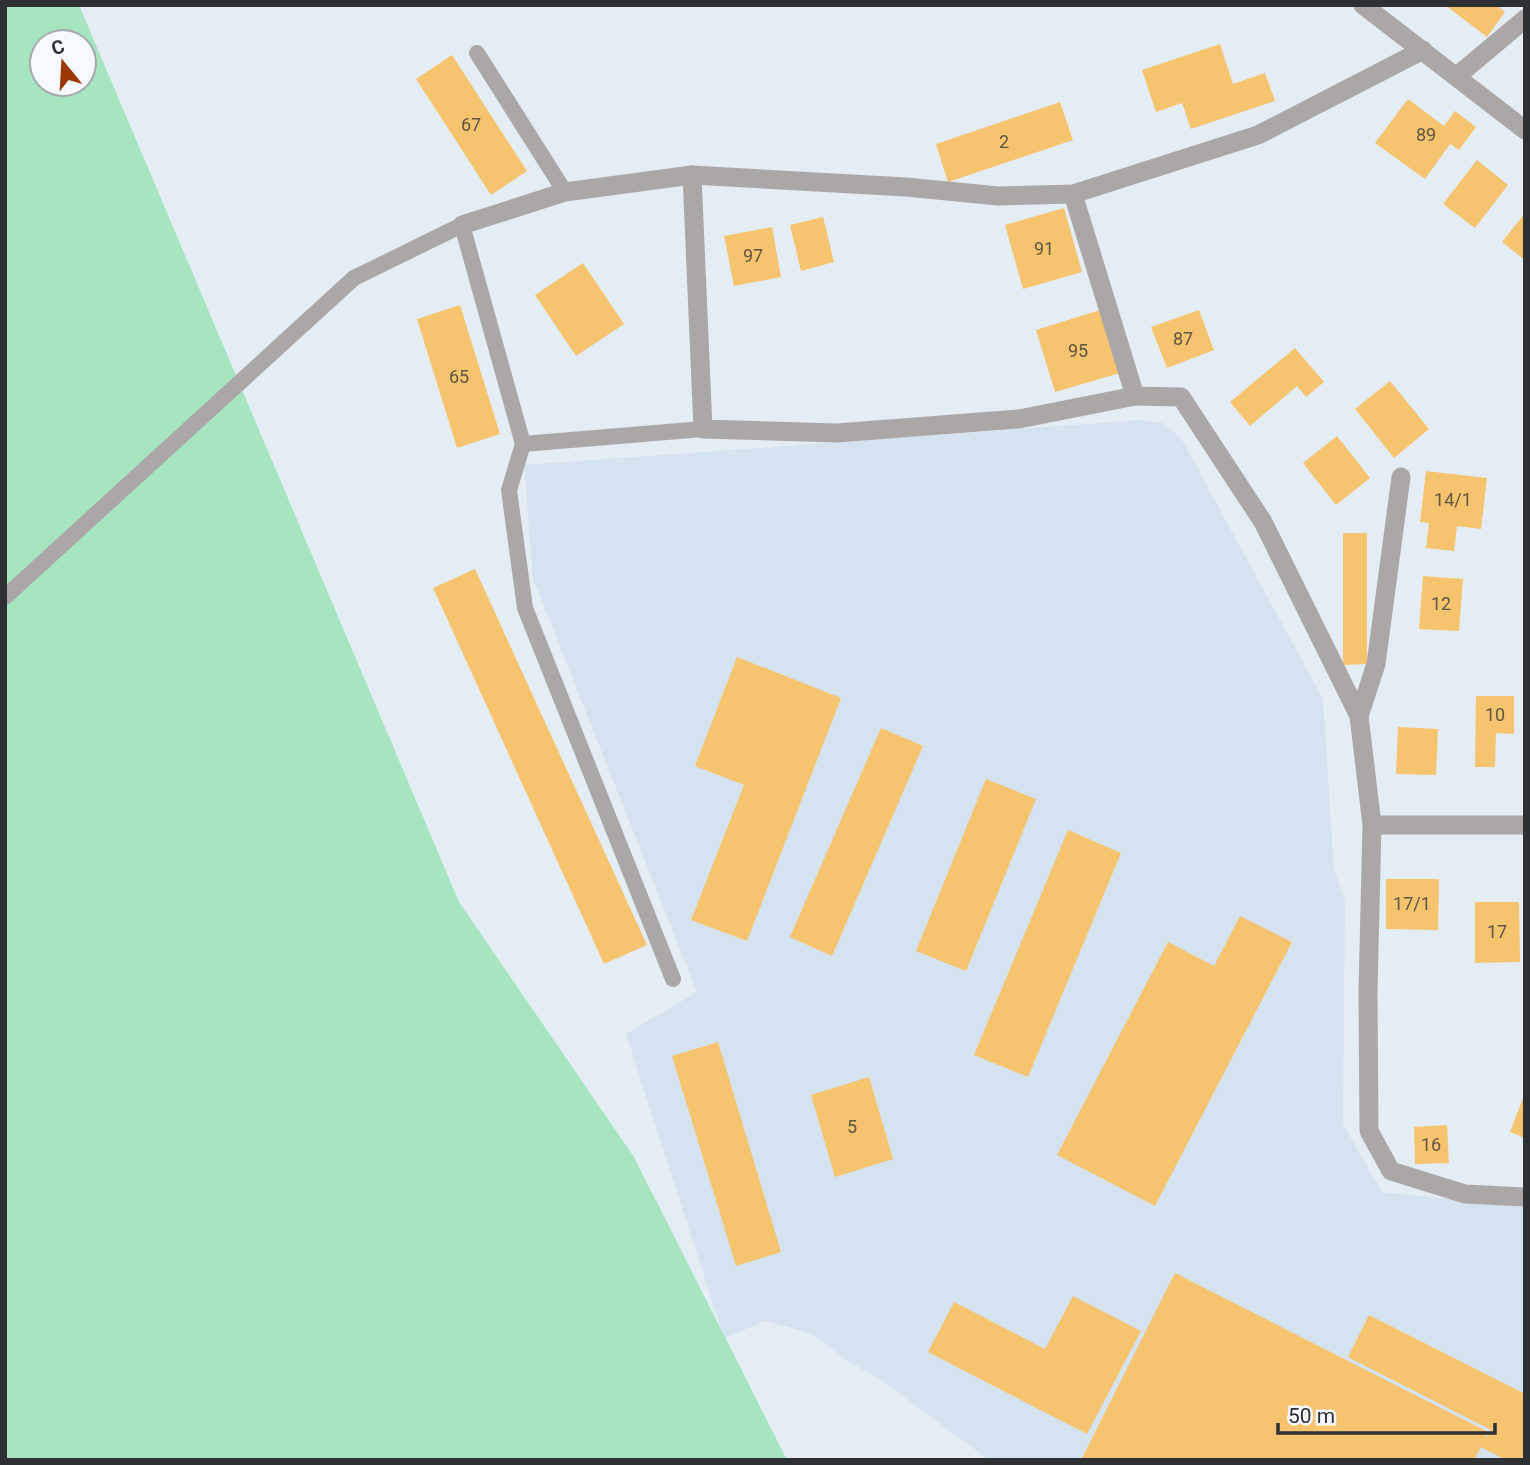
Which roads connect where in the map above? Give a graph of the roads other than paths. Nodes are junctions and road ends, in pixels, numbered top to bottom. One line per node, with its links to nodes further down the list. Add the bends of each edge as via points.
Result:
1 (1363, 5): 3 (street)
2 (1525, 19): 5 (street)
3 (1423, 50): 5 (street); 9 (street, via 1258,135)
4 (477, 53): 8 (lane)
5 (1458, 76): 6 (street)
6 (1525, 130)
7 (692, 175): 8 (street); 9 (street, via 998,196); 12 (street)
8 (565, 192): 10 (street)
9 (1073, 194): 11 (street)
10 (462, 225): 13 (lane); 15 (lane, via 354,278)
11 (1135, 396): 12 (street, via 1019,419 837,433); 16 (street, via 1181,397 1263,522)
12 (703, 429): 13 (lane)
13 (523, 444): 19 (lane, via 509,490 525,608)
14 (1401, 477): 16 (street, via 1376,664)
15 (5, 597)
16 (1359, 716): 17 (street)
17 (1372, 825): 18 (street); 20 (street, via 1369,1132 1391,1171 1465,1194)
18 (1525, 825)
19 (673, 979)
20 (1525, 1196)

